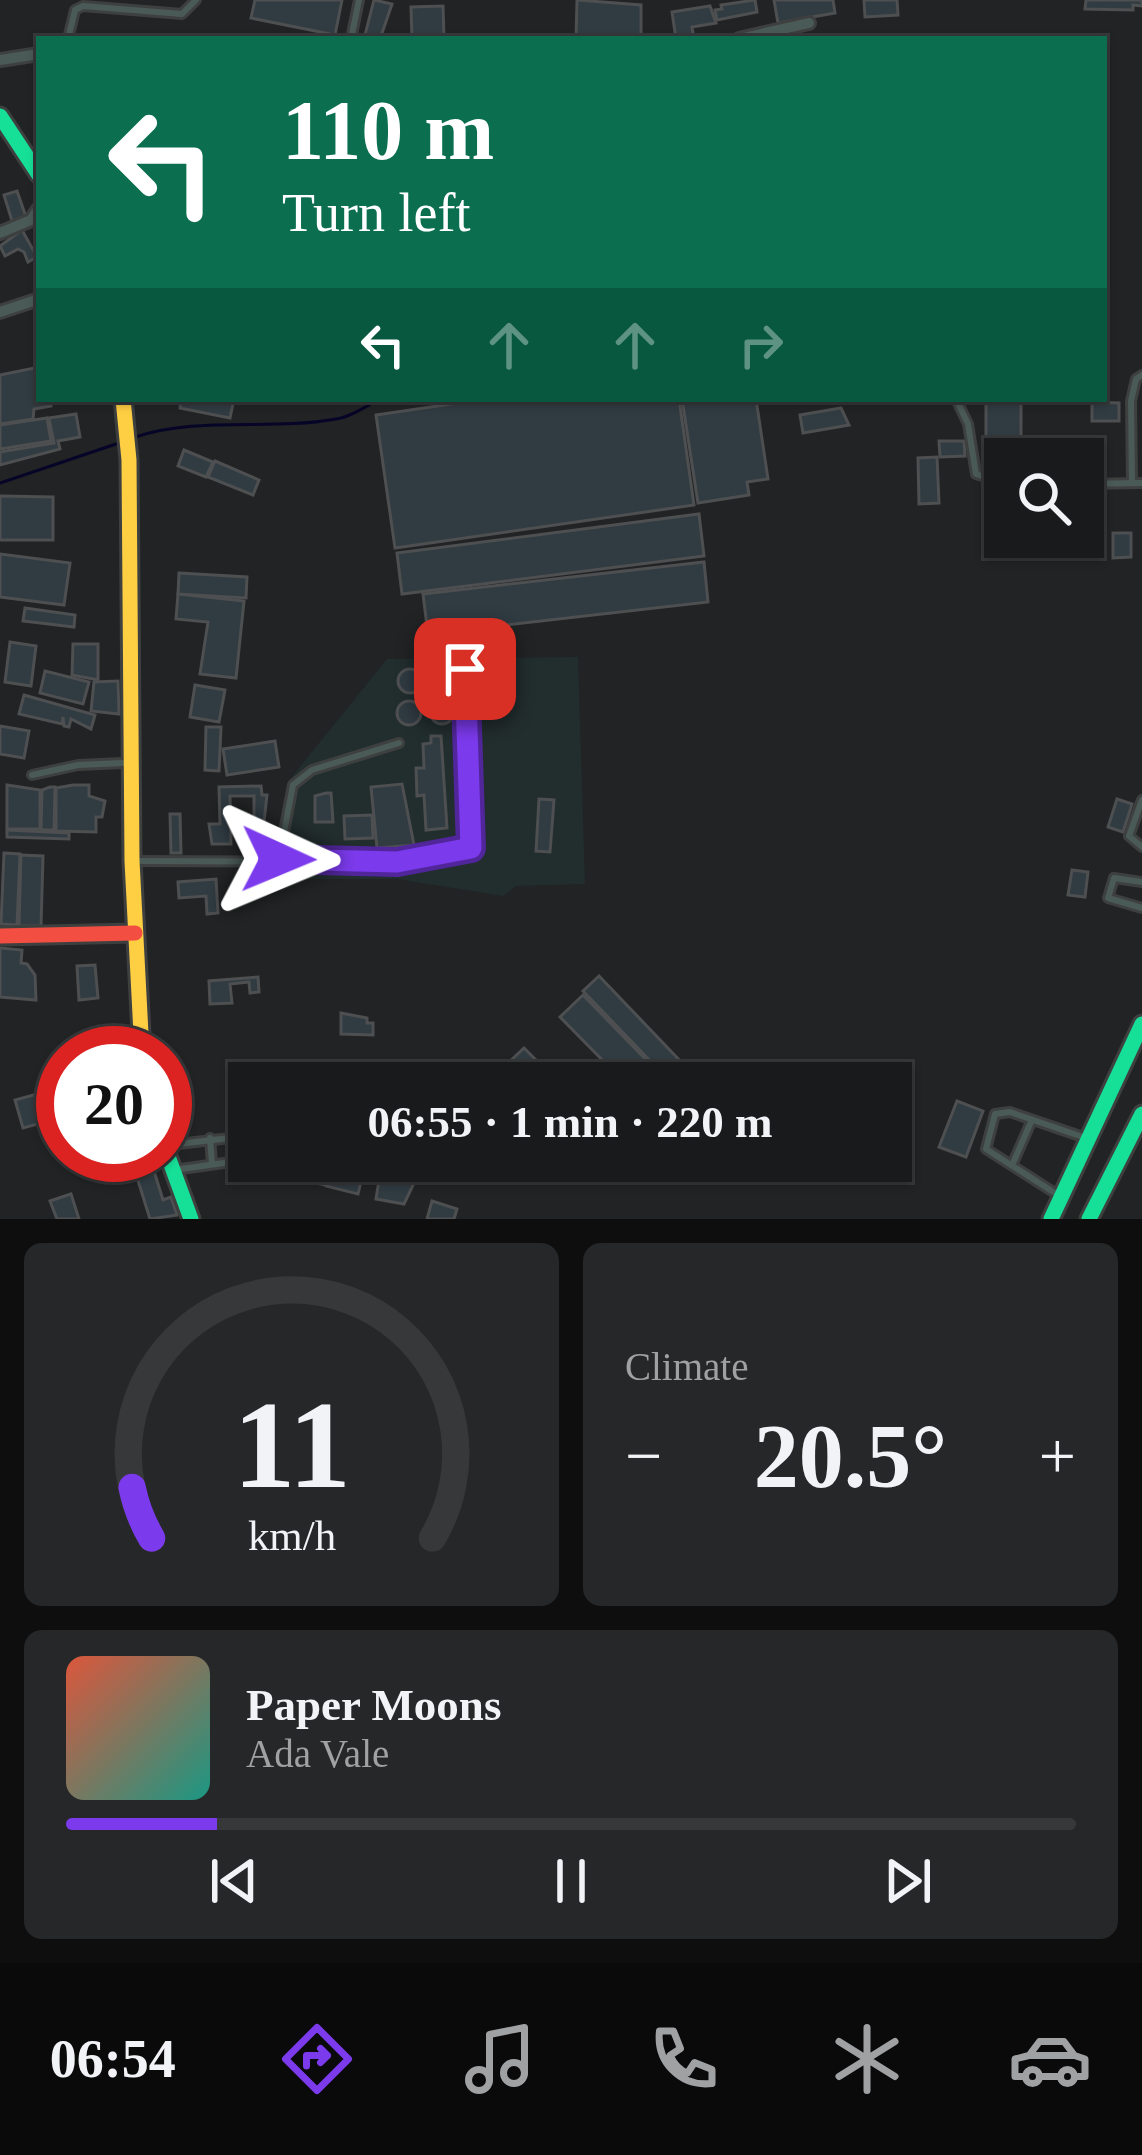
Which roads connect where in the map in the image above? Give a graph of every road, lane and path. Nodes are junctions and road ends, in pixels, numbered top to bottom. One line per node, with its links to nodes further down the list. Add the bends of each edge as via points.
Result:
1 (196, 0): 4 (lane, via 166,16 82,6)
2 (359, 0): 5 (lane)
3 (809, 23): 6 (street)
4 (69, 36)
5 (352, 36)
6 (753, 36)
7 (36, 54): 8 (street)
8 (0, 60)
9 (0, 116): 10 (main road)
10 (36, 170)
11 (36, 213): 12 (street)
12 (0, 232)
13 (36, 300): 14 (street)
14 (0, 312)
15 (1142, 375): 19 (lane, via 1131,400)
16 (123, 402): 24 (main road)
17 (957, 402): 18 (lane, via 976,474)
18 (984, 476)
19 (1132, 483): 20 (lane); 21 (lane)
20 (1142, 483)
21 (1104, 484)
22 (465, 669): 28 (lane, via 471,848 397,862)
23 (398, 743): 28 (lane, via 312,770 293,785)
24 (133, 762): 25 (lane); 29 (main road)
25 (32, 775)
26 (1142, 800): 27 (lane, via 1129,836)
27 (1142, 847)
28 (278, 859): 29 (lane)
29 (132, 861): 32 (main road)
30 (1142, 882): 31 (lane, via 1114,878 1108,898)
31 (1142, 908)
32 (134, 933): 33 (main road); 35 (main road)
33 (0, 936)
34 (1142, 1024): 39 (main road)
35 (140, 1026)
36 (1142, 1114): 48 (main road)
37 (1031, 1121): 39 (lane); 41 (lane); 41 (lane, via 995,1114 986,1150)
38 (210, 1138): 40 (lane); 42 (lane); 42 (lane, via 237,1136 242,1158)
39 (1090, 1140): 45 (main road)
40 (192, 1142)
41 (1013, 1163): 45 (lane)
42 (212, 1165): 43 (lane)
43 (192, 1168)
44 (177, 1182): 46 (main road)
45 (1061, 1196): 47 (main road)
46 (191, 1219)
47 (1051, 1219)
48 (1089, 1219)

